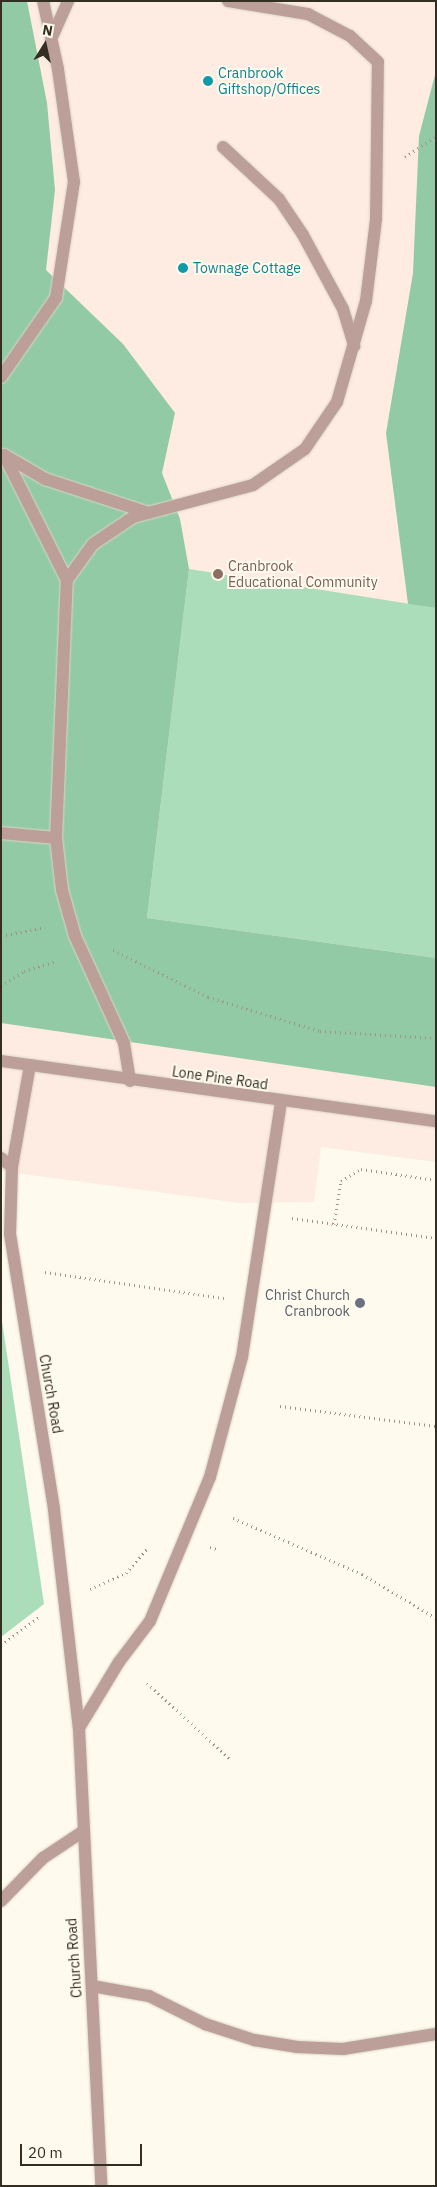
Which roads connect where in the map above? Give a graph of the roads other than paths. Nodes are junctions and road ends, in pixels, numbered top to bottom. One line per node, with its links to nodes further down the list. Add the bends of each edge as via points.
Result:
1 (43, 1): 4 (street)
2 (68, 1): 4 (street)
3 (228, 1): 6 (street, via 308,14 350,36 378,62 376,219 366,301)
4 (53, 35): 7 (street, via 74,182 56,298)
5 (223, 147): 6 (street, via 288,213 343,309)
6 (354, 346): 9 (street, via 337,402 304,449 253,486)
7 (1, 377)
8 (2, 454): 9 (street, via 45,479); 10 (street)
9 (149, 513): 10 (street, via 133,517 93,544)
10 (67, 580): 12 (street)
11 (1, 832): 12 (street)
12 (56, 838): 15 (street, via 62,890 75,936 124,1043)
13 (1, 1061): 14 (street, Lone Pine Road)
14 (30, 1065): 15 (street, Lone Pine Road); 19 (street, Church Road)
15 (130, 1081): 16 (street, Lone Pine Road)
16 (282, 1102): 17 (street, Lone Pine Road); 20 (street, via 242,1357 210,1477 150,1621 119,1662)
17 (436, 1121)
18 (1, 1158): 19 (street)
19 (12, 1167): 20 (street, Church Road, via 10,1234 54,1510)
20 (79, 1728): 21 (street, Church Road)
21 (82, 1832): 22 (street, via 44,1858); 23 (street, Church Road)
22 (1, 1901)
23 (92, 1986): 24 (street, via 149,1996 205,2024 254,2040 297,2047 343,2049); 25 (street, Church Road)
24 (436, 2034)
25 (101, 2186)

